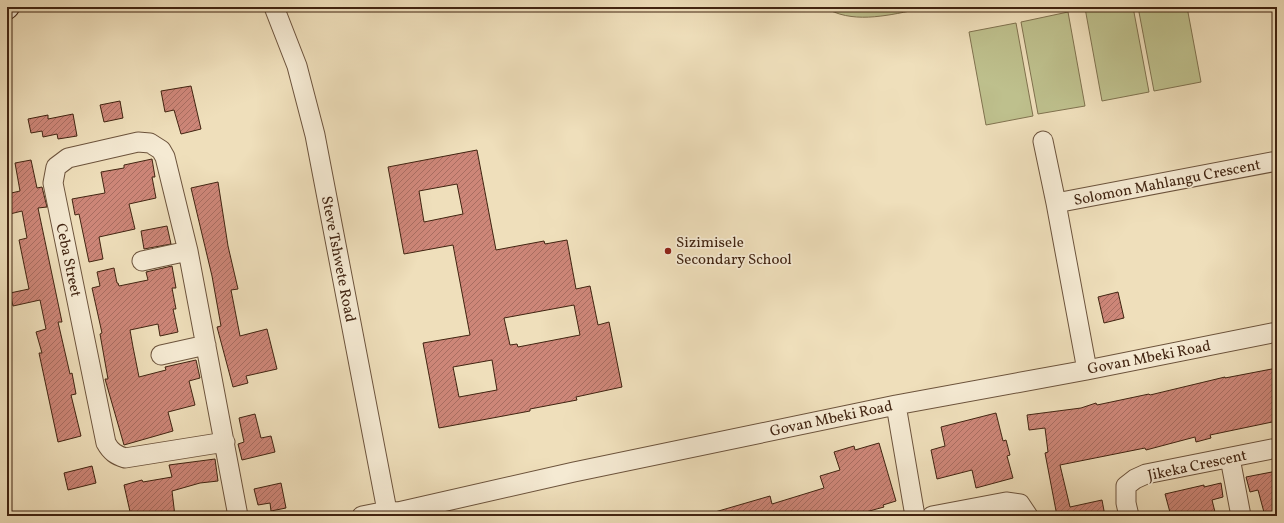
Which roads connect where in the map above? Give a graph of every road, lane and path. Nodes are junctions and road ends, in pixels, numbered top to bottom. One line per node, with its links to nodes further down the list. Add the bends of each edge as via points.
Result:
1 (274, 7): 15 (street, Steve Tshwete Road, via 297,66 315,135)
2 (1043, 141): 4 (street, Solomon Mahlangu Crescent)
3 (1277, 161): 4 (street, Solomon Mahlangu Crescent)
4 (1056, 204): 10 (street, Solomon Mahlangu Crescent)
5 (188, 251): 6 (street); 8 (street, Ceba Street); 12 (street, Ceba Street, via 168,165 161,150 156,146 138,142 68,158 56,167 53,183 109,448 125,458)
6 (142, 261)
7 (1277, 332): 10 (street, Govan Mbeki Road)
8 (206, 345): 9 (street); 12 (street, Ceba Street)
9 (161, 355)
10 (1087, 370): 11 (street, Govan Mbeki Road)
11 (896, 405): 15 (street, Govan Mbeki Road, via 574,472); 18 (street)
12 (225, 442): 16 (street, Ceba Street)
13 (1277, 448): 14 (street, Jikeka Crescent)
14 (1230, 458): 21 (street, Jikeka Crescent, via 1146,474 1135,479 1126,486); 22 (street)
15 (388, 514): 17 (street, Govan Mbeki Road)
16 (238, 516)
17 (362, 516)
18 (915, 516)
19 (932, 516): 20 (street, via 1006,502 1020,504)
20 (1028, 516)
21 (1129, 516)
22 (1241, 516)

